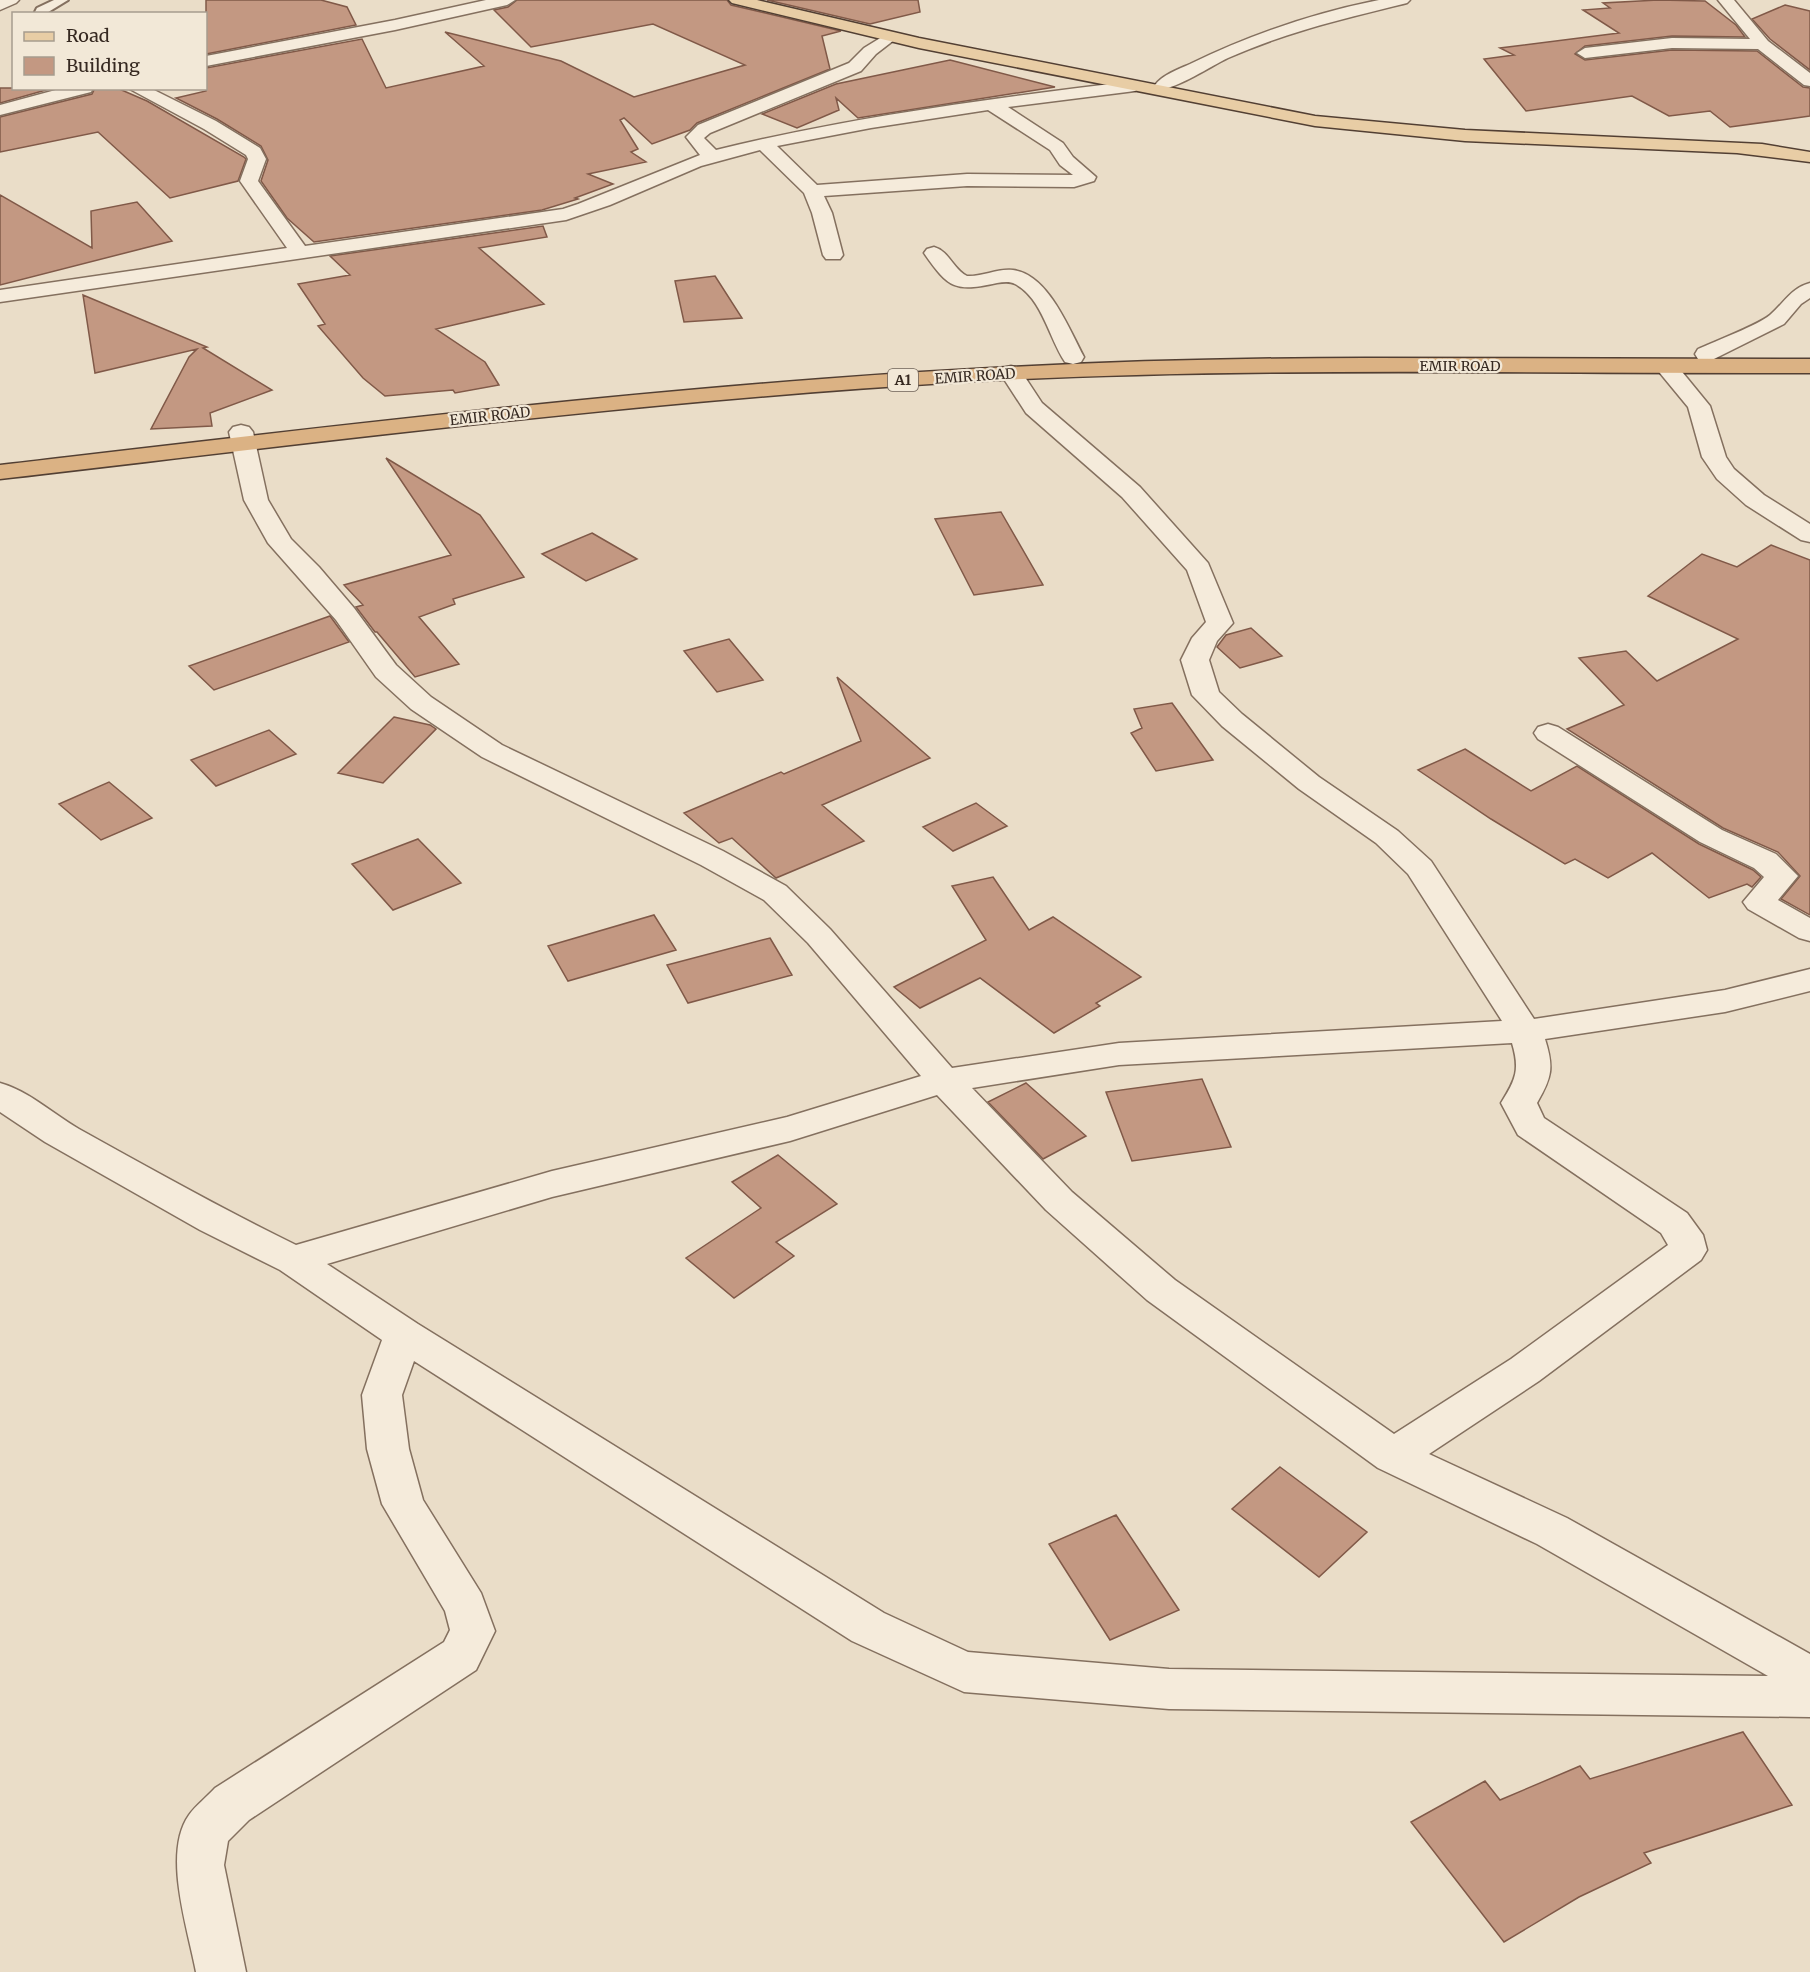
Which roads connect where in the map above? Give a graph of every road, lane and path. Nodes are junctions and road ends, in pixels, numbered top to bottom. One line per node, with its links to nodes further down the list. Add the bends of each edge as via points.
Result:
1 (11, 0): 8 (street)
2 (62, 0): 9 (lane)
3 (507, 0): 13 (street, via 395,26)
4 (737, 0): 10 (main road)
5 (764, 0): 15 (main road, via 928,39)
6 (1398, 0): 15 (street, via 1342,12 1245,43)
7 (1726, 0): 11 (street)
8 (0, 5)
9 (40, 12)
10 (890, 37): 16 (main road); 23 (street, via 855,67 704,129 695,137)
11 (1762, 44): 12 (street, via 1672,42); 14 (street)
12 (1585, 52)
13 (207, 61)
14 (1810, 81)
15 (1163, 85): 22 (main road, via 1321,115 1422,127 1709,138)
16 (1135, 86): 19 (street); 24 (main road, via 1360,127 1479,137 1712,146)
17 (77, 90): 20 (street)
18 (140, 90): 27 (street, via 254,152 257,159 249,181)
19 (989, 103): 21 (street, via 892,118); 25 (street, via 1057,147 1087,177 1074,182 967,180)
20 (0, 110)
21 (765, 145): 23 (street); 25 (street)
22 (1810, 149)
23 (712, 156): 27 (street, via 592,207 566,214)
24 (1810, 157)
25 (812, 191): 28 (street)
26 (934, 252): 33 (street, via 962,281 1010,275 1029,285)
27 (300, 254): 30 (street)
28 (833, 255)
29 (1810, 289): 31 (street, via 1777,320)
30 (0, 296)
31 (1706, 354): 32 (highway, EMIR ROAD / A1); 33 (highway, EMIR ROAD / A1, via 1325,352)
32 (1810, 354)
33 (1073, 357): 37 (highway, EMIR ROAD / A1, via 701,381)
34 (1810, 366): 35 (highway, EMIR ROAD / A1)
35 (1666, 367): 36 (highway, EMIR ROAD / A1, via 1252,365); 40 (street, via 1699,406 1714,457 1725,474 1755,500)
36 (1011, 373): 37 (highway, EMIR ROAD / A1, via 796,387); 44 (street, via 1034,408 1131,492 1199,568 1220,623 1205,638 1195,660 1206,695 1309,783 1387,837 1420,868)
37 (241, 438): 38 (highway, EMIR ROAD / A1); 39 (highway, EMIR ROAD / A1); 45 (street, via 256,500 281,543 338,606 386,671 421,704 492,751 712,858 775,893 819,936)
38 (0, 458)
39 (0, 472)
40 (1810, 535)
41 (1548, 733): 42 (street, via 1711,836 1765,861 1782,876 1759,902)
42 (1810, 931)
43 (1810, 980): 44 (street, via 1725,1001)
44 (1525, 1031): 45 (street, via 1119,1054); 49 (street, via 1535,1076 1519,1103 1531,1126 1674,1223 1684,1235 1688,1250 1525,1370)
45 (944, 1081): 47 (street, via 790,1129 552,1184); 49 (street, via 1059,1201 1161,1290)
46 (0, 1095): 47 (street, via 58,1133)
47 (293, 1260): 48 (street)
48 (404, 1335): 51 (street, via 868,1627 964,1672 1169,1689); 52 (street, via 382,1395 387,1449 403,1504 465,1606 473,1631 460,1656 232,1804 206,1831 200,1865)
49 (1393, 1456): 50 (street, via 1552,1531)
50 (1810, 1677)
51 (1810, 1697)
52 (221, 1972)

